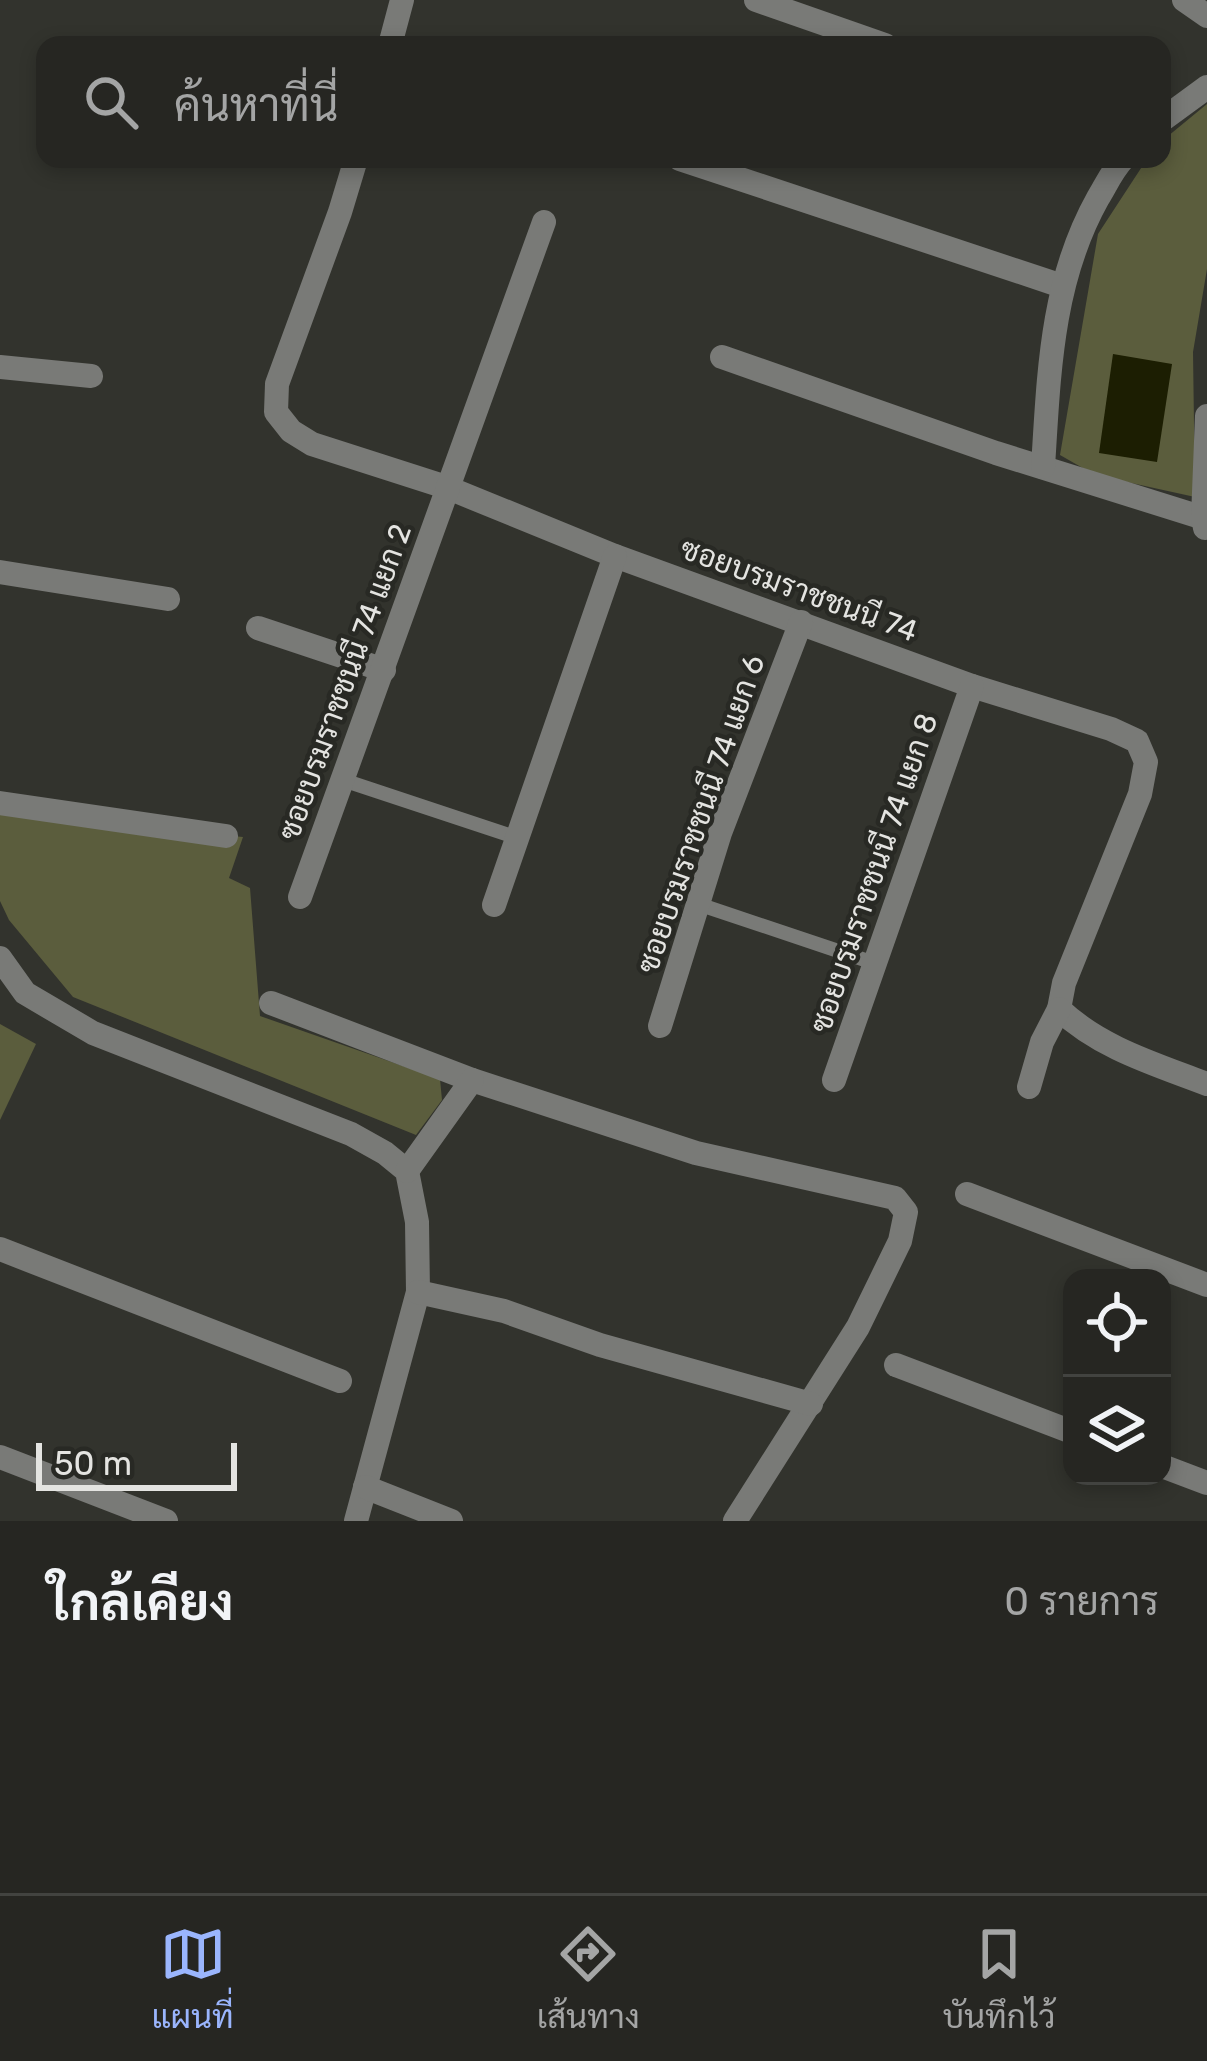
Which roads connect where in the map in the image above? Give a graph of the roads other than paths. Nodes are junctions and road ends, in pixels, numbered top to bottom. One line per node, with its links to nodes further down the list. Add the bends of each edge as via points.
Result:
1 (403, 0): 5 (street)
2 (756, 0): 6 (street)
3 (1184, 0): 4 (street)
4 (1207, 16)
5 (392, 36)
6 (859, 36)
7 (1207, 87): 8 (street)
8 (1171, 113)
9 (353, 168): 19 (street, ซอยบรมราชชนนี 74, via 277,384 276,412 312,444)
10 (707, 168): 13 (street)
11 (1113, 168): 13 (street)
12 (544, 222): 19 (street, ซอยบรมราชชนนี 74 แยก 2)
13 (1062, 286): 18 (street)
14 (722, 357): 18 (street)
15 (0, 367): 16 (street)
16 (91, 376)
17 (1207, 416): 20 (street)
18 (1043, 467): 20 (street)
19 (446, 487): 21 (street, ซอยบรมราชชนนี 74); 26 (street, ซอยบรมราชชนนี 74 แยก 2)
20 (1206, 524)
21 (615, 556): 24 (street, ซอยบรมราชชนนี 74); 31 (street)
22 (0, 572): 23 (street)
23 (168, 599)
24 (801, 622): 27 (street, ซอยบรมราชชนนี 74); 33 (street, ซอยบรมราชชนนี 74 แยก 6)
25 (258, 628): 26 (street)
26 (384, 670): 28 (street, ซอยบรมราชชนนี 74 แยก 2)
27 (972, 686): 36 (street, ซอยบรมราชชนนี 74 แยก 8); 39 (street, ซอยบรมราชชนนี 74, via 1111,729 1137,741 1146,762)
28 (343, 780): 31 (lane); 32 (street, ซอยบรมราชชนนี 74 แยก 2)
29 (0, 803): 30 (street)
30 (226, 836)
31 (518, 838): 34 (street)
32 (300, 897)
33 (698, 904): 36 (lane); 40 (street, ซอยบรมราชชนนี 74 แยก 6)
34 (494, 905)
35 (0, 958): 37 (street)
36 (874, 963): 42 (street, ซอยบรมราชชนนี 74 แยก 8)
37 (12, 993): 45 (street, via 351,1134)
38 (271, 1003): 41 (street)
39 (1059, 1009): 43 (street, via 1115,1048); 44 (street, ซอยบรมราชชนนี 74)
40 (660, 1026)
41 (472, 1080): 45 (street); 53 (street, via 696,1154 895,1198 906,1212 900,1241)
42 (834, 1080)
43 (1207, 1084)
44 (1028, 1087)
45 (407, 1171): 50 (street)
46 (967, 1194): 48 (street)
47 (0, 1249): 52 (street)
48 (1133, 1268): 49 (street)
49 (1207, 1285)
50 (418, 1292): 53 (street); 58 (street)
51 (896, 1365): 54 (street)
52 (340, 1381)
53 (811, 1404): 62 (street)
54 (1063, 1425)
55 (0, 1457): 59 (street)
56 (1171, 1469): 57 (street)
57 (1207, 1483)
58 (365, 1487): 60 (street); 61 (street)
59 (166, 1521)
60 (356, 1521)
61 (451, 1521)
62 (735, 1521)

